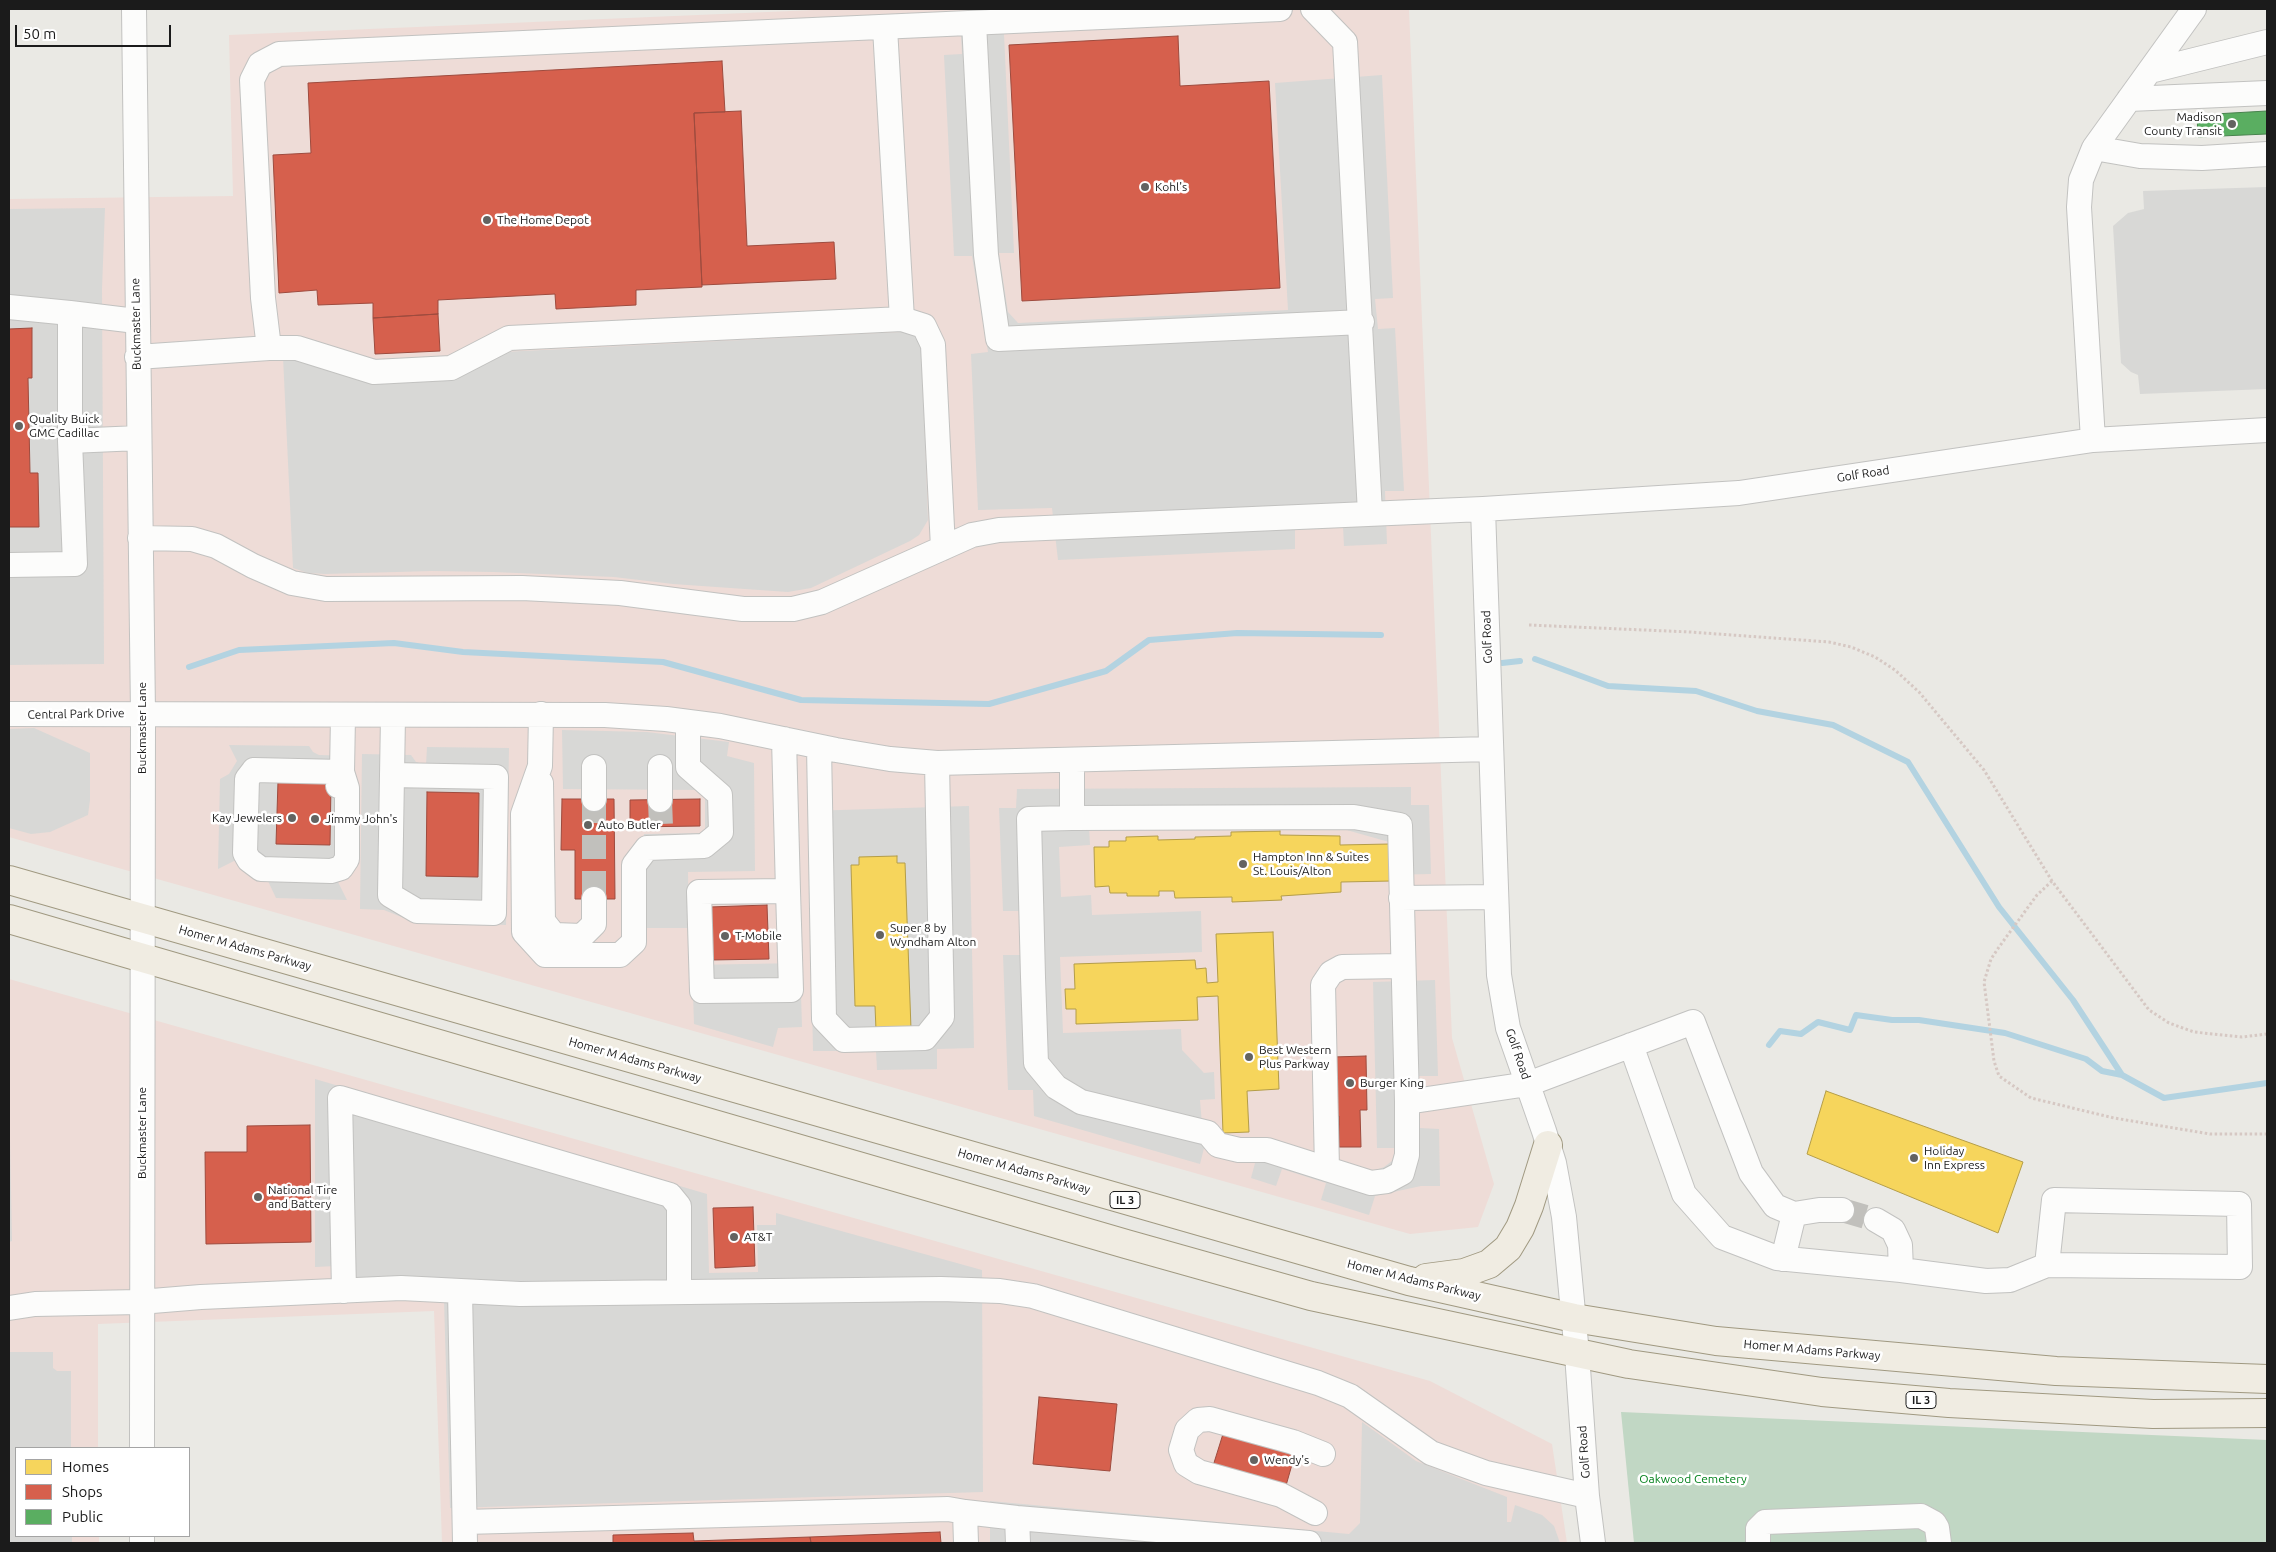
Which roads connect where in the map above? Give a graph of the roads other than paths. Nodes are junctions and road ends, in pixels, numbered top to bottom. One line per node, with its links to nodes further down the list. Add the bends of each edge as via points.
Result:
1 (134, 9): 16 (street, Buckmaster Lane)
2 (1280, 9): 5 (street)
3 (1313, 9): 17 (street, via 1345,42)
4 (2194, 9): 8 (street)
5 (974, 23): 6 (street); 17 (street, via 986,255 998,339)
6 (885, 28): 15 (street); 18 (street, via 279,54 260,64 252,80 263,298)
7 (2267, 42): 8 (street)
8 (2150, 71): 10 (street)
9 (2267, 93): 10 (street)
10 (2129, 99): 11 (street)
11 (2094, 148): 12 (street, via 2140,156 2202,158); 22 (street, via 2081,180 2079,207)
12 (2267, 154)
13 (9, 307): 14 (street)
14 (70, 313): 16 (street); 23 (street)
15 (902, 318): 18 (street, via 510,338 452,368 374,372 296,348); 27 (street, via 924,326 933,345)
16 (136, 321): 19 (street, Buckmaster Lane)
17 (1362, 322): 25 (street)
18 (269, 348): 19 (street)
19 (137, 357): 21 (street, Buckmaster Lane)
20 (2267, 430): 22 (street, Golf Road)
21 (139, 438): 23 (street); 26 (street, Buckmaster Lane)
22 (2093, 440): 24 (street, Golf Road, via 1740,493)
23 (70, 441): 28 (street, via 75,564)
24 (1483, 509): 25 (street); 37 (street, Golf Road)
25 (1370, 513): 27 (street, via 999,530 972,535)
26 (140, 538): 27 (street, via 192,539 216,546 292,583 326,589 522,588 620,594 763,610 793,609 822,602); 29 (street, Buckmaster Lane)
27 (943, 548)
28 (9, 565)
29 (142, 713): 30 (street, Central Park Drive); 32 (street, Central Park Drive); 54 (street, Buckmaster Lane)
30 (9, 714)
31 (541, 714): 33 (street, Central Park Drive); 34 (street, Central Park Drive); 40 (street)
32 (343, 716): 33 (street, Central Park Drive); 43 (street)
33 (393, 716): 44 (street)
34 (688, 722): 35 (street, Central Park Drive); 40 (street, via 688,767 720,795 721,832 704,846 661,837 647,848 634,865 634,942 620,955 545,955 524,932 523,814)
35 (784, 740): 36 (street, Central Park Drive); 49 (street)
36 (818, 747): 39 (street, Central Park Drive); 39 (street, via 824,1019 844,1040 925,1038 942,1017)
37 (1491, 749): 38 (street, Central Park Drive); 50 (street, Golf Road)
38 (1072, 760): 39 (street, Central Park Drive); 47 (street)
39 (937, 763)
40 (540, 766): 52 (street, via 542,922 554,935 582,936 594,924)
41 (594, 767): 45 (street)
42 (660, 767): 46 (street)
43 (342, 772): 43 (street, via 254,770 247,779 245,852 249,860 261,869 331,871 341,868 346,859 347,824 347,788)
44 (392, 775): 44 (street, via 390,895 417,911 494,913 496,777)
45 (594, 799)
46 (660, 800)
47 (1072, 818): 51 (street, via 1354,817 1400,825); 61 (street, via 1029,819 1036,1063 1056,1087 1081,1102 1208,1133 1218,1145 1239,1150 1267,1150)
48 (9, 880): 54 (main road, Homer M Adams Parkway / IL 3)
49 (788, 892): 49 (street, via 791,990 702,992 699,892)
50 (1496, 896): 51 (street); 58 (street, Golf Road, via 1499,975 1508,1028)
51 (1401, 898): 56 (street)
52 (594, 899)
53 (9, 919): 55 (main road, IL 3)
54 (142, 919): 55 (street, Buckmaster Lane); 68 (main road, Homer M Adams Parkway / IL 3)
55 (143, 958): 72 (street, Buckmaster Lane); 75 (main road, IL 3, via 1116,1242 1302,1293)
56 (1402, 966): 59 (street); 61 (street, via 1342,967 1331,973 1323,985)
57 (1631, 1045): 58 (street); 63 (street, via 1693,1022 1751,1173 1776,1206); 65 (street, via 1684,1194 1722,1237)
58 (1528, 1084): 59 (street); 60 (street, Golf Road)
59 (1407, 1102): 61 (street, via 1407,1155 1402,1173 1388,1181 1371,1183)
60 (1548, 1145): 68 (main road, via 1529,1206 1508,1248 1489,1264 1464,1273); 74 (street, Golf Road, via 1564,1217)
61 (1327, 1169)
62 (1842, 1210): 63 (street)
63 (1794, 1214): 65 (street)
64 (1876, 1220): 67 (street, via 1894,1230 1900,1245)
65 (1783, 1259): 67 (street)
66 (2047, 1265): 66 (street, via 2054,1200 2239,1204 2240,1267); 67 (street, via 2010,1280 1986,1281)
67 (1900, 1270)
68 (1409, 1281): 74 (main road, Homer M Adams Parkway / IL 3)
69 (344, 1290): 70 (street); 71 (street, via 340,1098 670,1195 679,1206); 72 (street)
70 (460, 1291): 71 (street, via 520,1294); 84 (street)
71 (679, 1292): 80 (street, via 940,1289 1000,1291 1033,1296 1318,1383 1350,1396 1431,1453 1486,1473)
72 (140, 1302): 73 (street, via 35,1304); 78 (street, Buckmaster Lane)
73 (9, 1308)
74 (1574, 1318): 75 (street, Golf Road); 76 (main road, Homer M Adams Parkway / IL 3, via 1726,1342 2056,1371)
75 (1577, 1354): 77 (main road, IL 3, via 1842,1394 2153,1414); 80 (street, Golf Road)
76 (2267, 1379)
77 (2267, 1413)
78 (142, 1447)
79 (1323, 1454): 82 (street, via 1293,1442 1210,1419 1198,1420 1188,1430 1181,1450 1186,1464 1199,1472 1281,1495)
80 (1587, 1496): 88 (street, Golf Road)
81 (965, 1512): 83 (street); 84 (street, via 948,1508 896,1509); 85 (street)
82 (1316, 1513)
83 (1017, 1518): 86 (street); 87 (street)
84 (465, 1532)
85 (966, 1543)
86 (1018, 1543)
87 (1309, 1543)
88 (1593, 1543)
89 (1758, 1543): 90 (street, via 1758,1529 1765,1522 1920,1516 1934,1523)
90 (1939, 1543)

